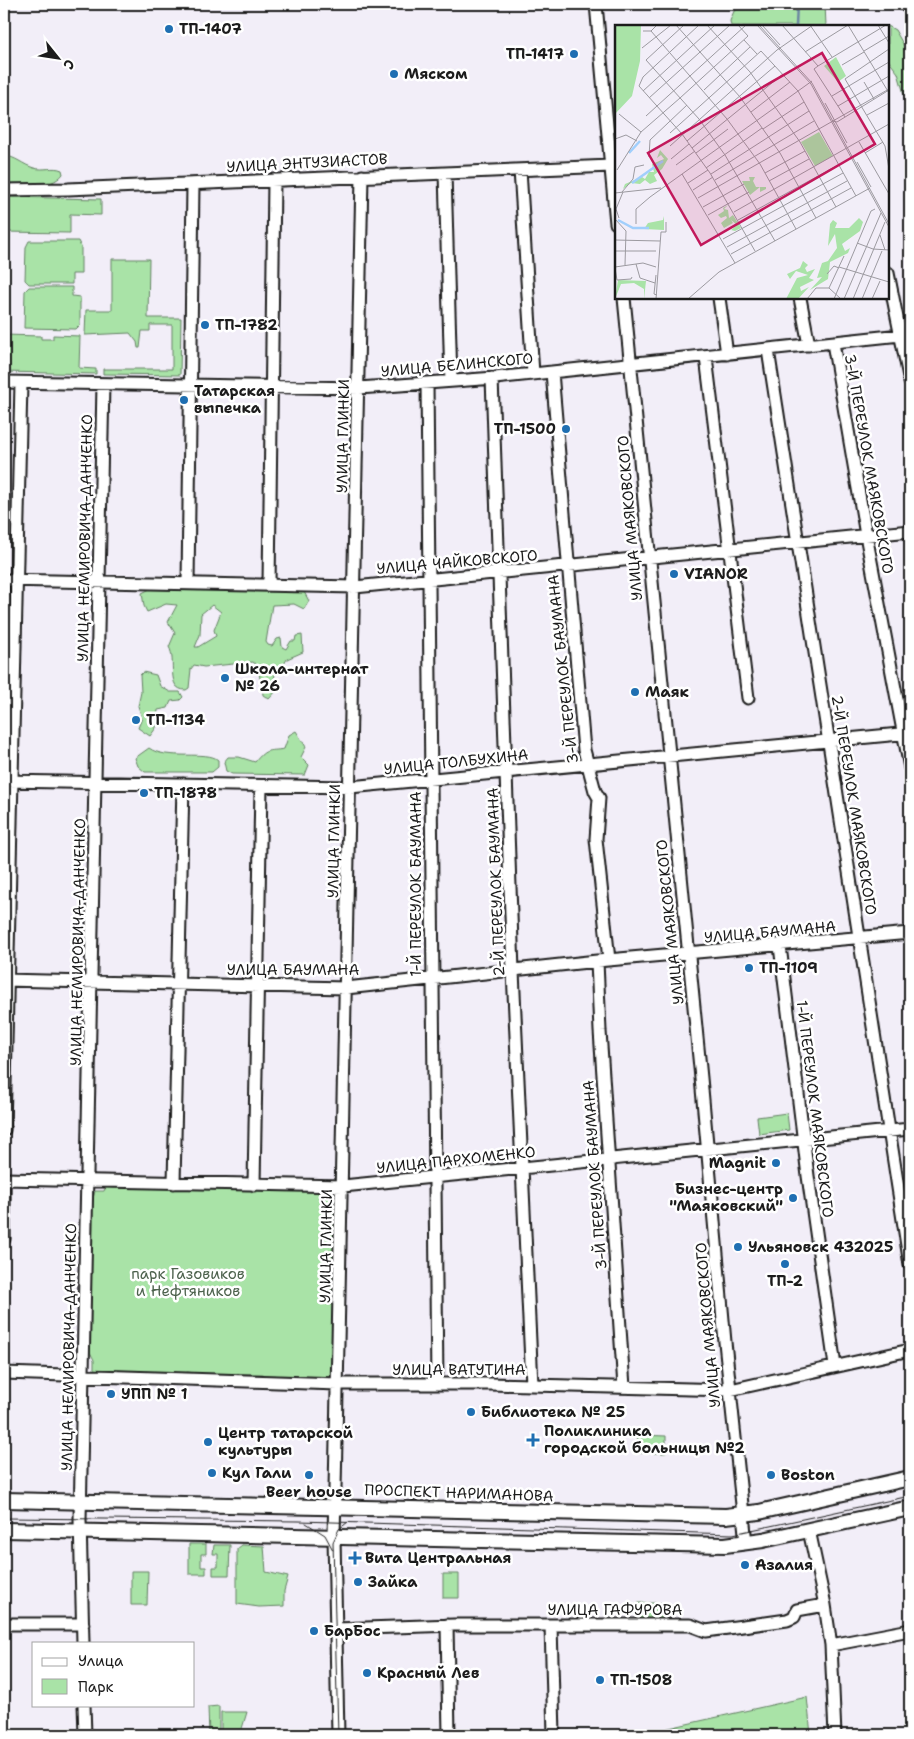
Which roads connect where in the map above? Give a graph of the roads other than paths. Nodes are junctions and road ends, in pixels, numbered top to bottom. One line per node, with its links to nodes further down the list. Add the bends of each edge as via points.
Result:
1 (596, 4): 4 (street)
2 (904, 4): 3 (street)
3 (910, 9)
4 (611, 166): 5 (street, УЛИЦА ЭНТУЗИАСТОВ); 11 (street)
5 (520, 170): 6 (street, УЛИЦА ЭНТУЗИАСТОВ); 24 (street)
6 (444, 172): 7 (street, УЛИЦА ЭНТУЗИАСТОВ); 27 (street)
7 (362, 176): 8 (street, УЛИЦА ЭНТУЗИАСТОВ); 34 (street, УЛИЦА ГЛИНКИ)
8 (274, 180): 9 (street, УЛИЦА ЭНТУЗИАСТОВ); 33 (street)
9 (193, 184): 10 (street, УЛИЦА ЭНТУЗИАСТОВ); 32 (street)
10 (4, 190)
11 (615, 212)
12 (889, 277): 16 (street)
13 (624, 299): 22 (street, УЛИЦА МАЯКОВСКОГО)
14 (719, 299): 20 (street)
15 (800, 299): 18 (street)
16 (905, 335): 17 (street, УЛИЦА БЕЛИНСКОГО); 28 (street)
17 (833, 343): 18 (street, УЛИЦА БЕЛИНСКОГО); 36 (street, 3-Й ПЕРЕУЛОК МАЯКОВСКОГО)
18 (809, 345): 19 (street, УЛИЦА БЕЛИНСКОГО)
19 (768, 350): 20 (street, УЛИЦА БЕЛИНСКОГО); 37 (street, 2-Й ПЕРЕУЛОК МАЯКОВСКОГО)
20 (727, 354): 21 (street, УЛИЦА БЕЛИНСКОГО)
21 (706, 357): 22 (street, УЛИЦА БЕЛИНСКОГО); 38 (street)
22 (631, 364): 23 (street, УЛИЦА БЕЛИНСКОГО); 39 (street, УЛИЦА МАЯКОВСКОГО)
23 (552, 372): 24 (street, УЛИЦА БЕЛИНСКОГО); 40 (street, 3-Й ПЕРЕУЛОК БАУМАНА)
24 (533, 374): 25 (street, УЛИЦА БЕЛИНСКОГО)
25 (492, 378): 27 (street, УЛИЦА БЕЛИНСКОГО); 41 (street, 2-Й ПЕРЕУЛОК БАУМАНА)
26 (4, 382): 29 (street, УЛИЦА БЕЛИНСКОГО)
27 (451, 382): 30 (street, УЛИЦА БЕЛИНСКОГО)
28 (910, 382)
29 (21, 383): 31 (street, УЛИЦА БЕЛИНСКОГО); 43 (street)
30 (428, 383): 34 (street, УЛИЦА БЕЛИНСКОГО); 44 (street, 1-Й ПЕРЕУЛОК БАУМАНА)
31 (103, 384): 32 (street, УЛИЦА БЕЛИНСКОГО); 45 (street, УЛИЦА НЕМИРОВИЧА-ДАНЧЕНКО)
32 (190, 386): 33 (street, УЛИЦА БЕЛИНСКОГО); 46 (street)
33 (270, 388): 34 (street, УЛИЦА БЕЛИНСКОГО); 47 (street)
34 (359, 388): 48 (street, УЛИЦА ГЛИНКИ)
35 (910, 531): 36 (street, УЛИЦА ЧАЙКОВСКОГО)
36 (866, 535): 37 (street, УЛИЦА ЧАЙКОВСКОГО); 50 (street, 3-Й ПЕРЕУЛОК МАЯКОВСКОГО)
37 (798, 541): 38 (street, УЛИЦА ЧАЙКОВСКОГО); 51 (street, 2-Й ПЕРЕУЛОК МАЯКОВСКОГО)
38 (729, 549): 39 (street, УЛИЦА ЧАЙКОВСКОГО); 49 (street)
39 (649, 558): 40 (street, УЛИЦА ЧАЙКОВСКОГО); 52 (street, УЛИЦА МАЯКОВСКОГО)
40 (568, 567): 41 (street, УЛИЦА ЧАЙКОВСКОГО); 53 (street, 3-Й ПЕРЕУЛОК БАУМАНА)
41 (500, 574): 44 (street, УЛИЦА ЧАЙКОВСКОГО); 55 (street, 2-Й ПЕРЕУЛОК БАУМАНА)
42 (4, 580): 43 (street, УЛИЦА ЧАЙКОВСКОГО)
43 (16, 580): 45 (street, УЛИЦА ЧАЙКОВСКОГО); 57 (street)
44 (430, 580): 48 (street, УЛИЦА ЧАЙКОВСКОГО); 56 (street, 1-Й ПЕРЕУЛОК БАУМАНА)
45 (100, 582): 46 (street, УЛИЦА ЧАЙКОВСКОГО); 58 (street, УЛИЦА НЕМИРОВИЧА-ДАНЧЕНКО)
46 (188, 583): 47 (street, УЛИЦА ЧАЙКОВСКОГО)
47 (270, 585): 48 (street, УЛИЦА ЧАЙКОВСКОГО)
48 (355, 587): 61 (street, УЛИЦА ГЛИНКИ)
49 (748, 698)
50 (907, 733): 51 (street, УЛИЦА ТОЛБУХИНА); 54 (street, 3-Й ПЕРЕУЛОК МАЯКОВСКОГО)
51 (830, 741): 52 (street, УЛИЦА ТОЛБУХИНА); 63 (street, 2-Й ПЕРЕУЛОК МАЯКОВСКОГО)
52 (669, 756): 53 (street, УЛИЦА ТОЛБУХИНА); 65 (street, УЛИЦА МАЯКОВСКОГО)
53 (587, 764): 55 (street, УЛИЦА ТОЛБУХИНА); 66 (street, 3-Й ПЕРЕУЛОК БАУМАНА, via 599,798 596,839)
54 (910, 768)
55 (507, 772): 56 (street, УЛИЦА ТОЛБУХИНА); 67 (street, 2-Й ПЕРЕУЛОК БАУМАНА)
56 (431, 779): 61 (street, УЛИЦА ТОЛБУХИНА); 68 (street, 1-Й ПЕРЕУЛОК БАУМАНА)
57 (8, 781): 58 (street, УЛИЦА ТОЛБУХИНА); 69 (street)
58 (96, 783): 59 (street, УЛИЦА ТОЛБУХИНА); 70 (street, УЛИЦА НЕМИРОВИЧА-ДАНЧЕНКО)
59 (183, 784): 60 (street, УЛИЦА ТОЛБУХИНА); 71 (street)
60 (262, 786): 61 (street, УЛИЦА ТОЛБУХИНА); 72 (street)
61 (350, 787): 73 (street, УЛИЦА ГЛИНКИ)
62 (910, 933): 63 (street, УЛИЦА БАУМАНА)
63 (859, 938): 64 (street, УЛИЦА БАУМАНА); 76 (street, 2-Й ПЕРЕУЛОК МАЯКОВСКОГО)
64 (780, 946): 65 (street, УЛИЦА БАУМАНА); 77 (street, 1-Й ПЕРЕУЛОК МАЯКОВСКОГО)
65 (689, 954): 66 (street, УЛИЦА БАУМАНА); 78 (street, УЛИЦА МАЯКОВСКОГО)
66 (603, 960): 67 (street, УЛИЦА БАУМАНА); 79 (street, 3-Й ПЕРЕУЛОК БАУМАНА, via 600,1031)
67 (513, 971): 68 (street, УЛИЦА БАУМАНА); 80 (street, 2-Й ПЕРЕУЛОК БАУМАНА)
68 (432, 979): 73 (street, УЛИЦА БАУМАНА); 81 (street, 1-Й ПЕРЕУЛОК БАУМАНА)
69 (5, 980): 70 (street, УЛИЦА БАУМАНА); 75 (street)
70 (92, 982): 71 (street, УЛИЦА БАУМАНА); 83 (street, УЛИЦА НЕМИРОВИЧА-ДАНЧЕНКО)
71 (179, 984): 72 (street, УЛИЦА БАУМАНА); 84 (street)
72 (258, 986): 73 (street, УЛИЦА БАУМАНА); 85 (street)
73 (346, 988): 86 (street, УЛИЦА ГЛИНКИ)
74 (910, 1129): 76 (street, УЛИЦА ПАРХОМЕНКО)
75 (4, 1130)
76 (890, 1131): 77 (street, УЛИЦА ПАРХОМЕНКО); 88 (street, 2-Й ПЕРЕУЛОК МАЯКОВСКОГО)
77 (803, 1140): 78 (street, УЛИЦА ПАРХОМЕНКО); 90 (street, 1-Й ПЕРЕУЛОК МАЯКОВСКОГО)
78 (708, 1150): 79 (street, УЛИЦА ПАРХОМЕНКО); 97 (street, УЛИЦА МАЯКОВСКОГО)
79 (610, 1160): 80 (street, УЛИЦА ПАРХОМЕНКО); 96 (street, 3-Й ПЕРЕУЛОК БАУМАНА)
80 (522, 1169): 81 (street, УЛИЦА ПАРХОМЕНКО); 95 (street, 2-Й ПЕРЕУЛОК БАУМАНА)
81 (436, 1177): 86 (street, УЛИЦА ПАРХОМЕНКО); 94 (street, 1-Й ПЕРЕУЛОК БАУМАНА)
82 (4, 1180): 83 (street, УЛИЦА ПАРХОМЕНКО); 87 (street)
83 (87, 1181): 84 (street, УЛИЦА ПАРХОМЕНКО); 92 (street, УЛИЦА НЕМИРОВИЧА-ДАНЧЕНКО)
84 (174, 1183): 85 (street, УЛИЦА ПАРХОМЕНКО)
85 (254, 1185): 86 (street, УЛИЦА ПАРХОМЕНКО)
86 (343, 1186): 93 (street, УЛИЦА ГЛИНКИ)
87 (4, 1239)
88 (910, 1265)
89 (910, 1350): 90 (street, УЛИЦА ВАТУТИНА)
90 (835, 1366): 97 (street, УЛИЦА ВАТУТИНА)
91 (4, 1373): 92 (street, УЛИЦА ВАТУТИНА)
92 (83, 1375): 93 (street, УЛИЦА ВАТУТИНА); 100 (street, УЛИЦА НЕМИРОВИЧА-ДАНЧЕНКО)
93 (338, 1384): 94 (street, УЛИЦА ВАТУТИНА); 101 (street, УЛИЦА ГЛИНКИ)
94 (437, 1384): 95 (street, УЛИЦА ВАТУТИНА)
95 (532, 1385): 96 (street, УЛИЦА ВАТУТИНА)
96 (624, 1387): 97 (street, УЛИЦА ВАТУТИНА)
97 (730, 1390): 103 (street, УЛИЦА МАЯКОВСКОГО)
98 (910, 1478): 103 (main road, ПРОСПЕКТ НАРИМАНОВА)
99 (4, 1500): 100 (main road, ПРОСПЕКТ НАРИМАНОВА)
100 (81, 1501): 101 (main road, ПРОСПЕКТ НАРИМАНОВА); 106 (street, УЛИЦА НЕМИРОВИЧА-ДАНЧЕНКО)
101 (336, 1506): 103 (main road, ПРОСПЕКТ НАРИМАНОВА, via 699,1516); 107 (street, УЛИЦА ГЛИНКИ)
102 (910, 1508): 105 (main road)
103 (742, 1514): 108 (street, УЛИЦА МАЯКОВСКОГО)
104 (4, 1530): 106 (main road)
105 (809, 1530): 108 (main road); 109 (street)
106 (80, 1531): 107 (main road); 111 (street, УЛИЦА НЕМИРОВИЧА-ДАНЧЕНКО)
107 (334, 1537): 108 (main road, via 698,1545); 114 (street, УЛИЦА ГЛИНКИ)
108 (746, 1543)
109 (825, 1605): 113 (street, УЛИЦА ГАФУРОВА, via 797,1610 794,1617 786,1620 706,1631 690,1625); 117 (street)
110 (4, 1624): 111 (street)
111 (82, 1624): 116 (street, УЛИЦА НЕМИРОВИЧА-ДАНЧЕНКО)
112 (447, 1625): 113 (street, УЛИЦА ГАФУРОВА); 114 (street, УЛИЦА ГАФУРОВА); 121 (street)
113 (551, 1625): 122 (street)
114 (336, 1629): 120 (street, УЛИЦА ГЛИНКИ)
115 (910, 1630): 117 (street)
116 (83, 1642)
117 (831, 1645): 123 (street)
118 (84, 1706): 119 (street)
119 (85, 1735)
120 (338, 1735)
121 (449, 1735)
122 (554, 1735)
123 (835, 1735)

